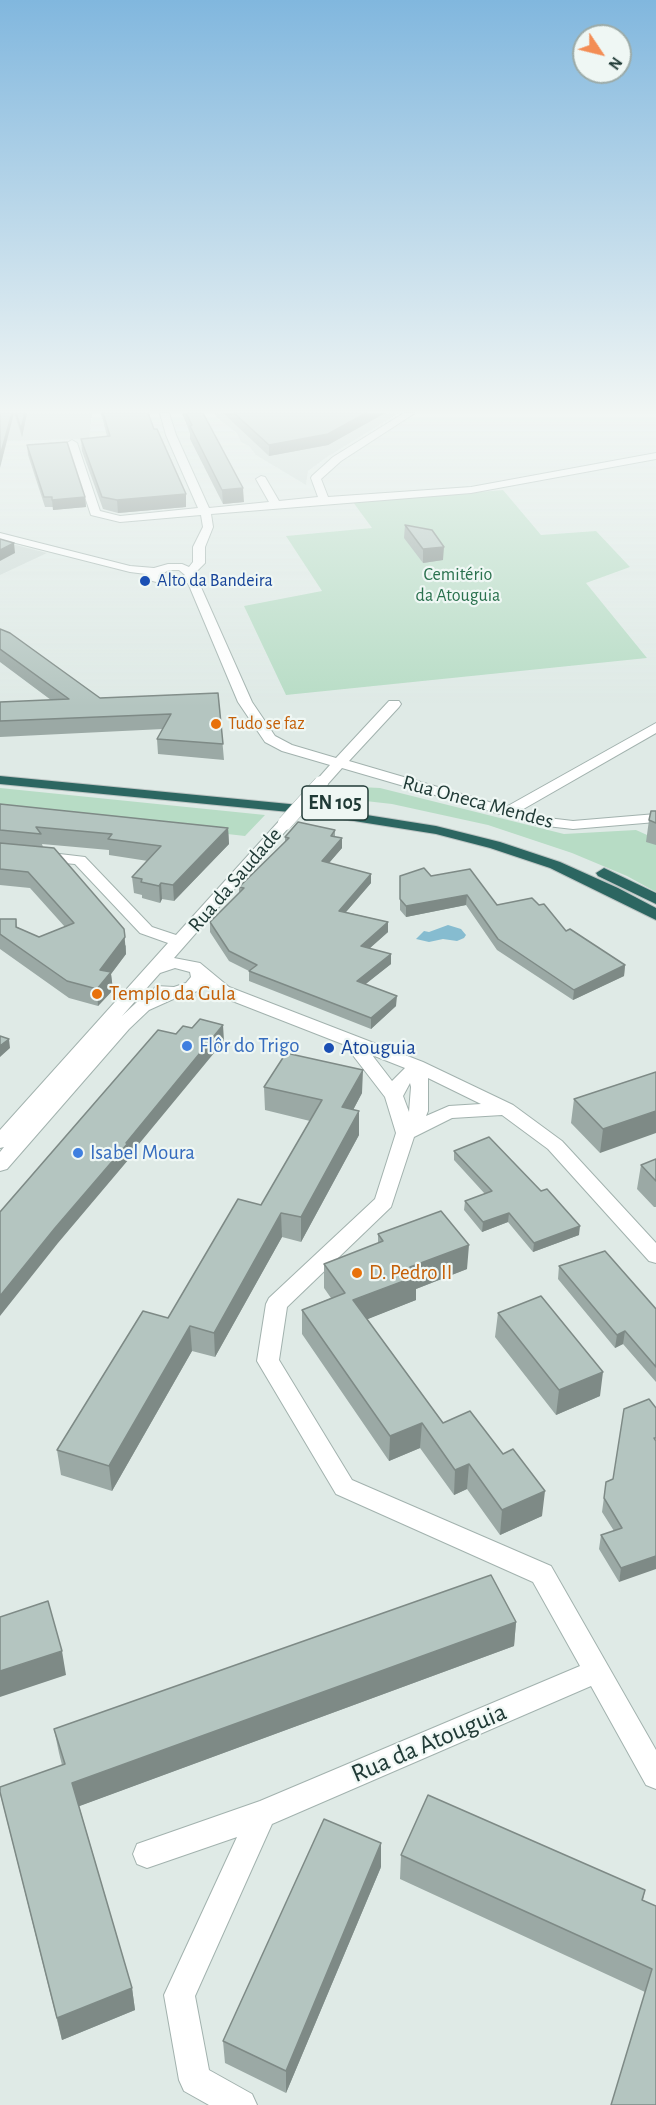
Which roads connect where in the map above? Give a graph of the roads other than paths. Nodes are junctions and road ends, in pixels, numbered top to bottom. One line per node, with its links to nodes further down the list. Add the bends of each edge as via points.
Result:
1 (94, 511): 2 (street, via 120,519)
2 (203, 511)
3 (206, 511): 5 (street, via 208,527)
4 (0, 536): 7 (street, via 130,569)
5 (199, 547): 6 (street, via 183,561); 8 (street, via 199,563)
6 (168, 567): 7 (street); 8 (street, via 182,567)
7 (155, 571): 9 (street, via 153,578)
8 (191, 574): 9 (street, via 181,582); 10 (street, Rua Oneca Mendes)
9 (165, 582): 10 (street)
10 (197, 594): 13 (street, Rua Oneca Mendes, via 245,702 270,739)
11 (394, 704): 13 (street, Rua da Saudade)
12 (656, 727): 16 (street)
13 (339, 764): 16 (street, Rua Oneca Mendes); 21 (street, Rua da Saudade, bridge)
14 (0, 771): 19 (highway, EN 105, via 323,801 428,818 552,852)
15 (0, 780): 20 (highway, EN 105, via 310,810 436,830 555,866 597,883)
16 (508, 812): 17 (street, Rua Oneca Mendes, via 573,825)
17 (656, 818)
18 (0, 852): 21 (street, via 80,860 146,930)
19 (656, 899)
20 (656, 915)
21 (180, 942): 22 (street, Rua da Saudade); 23 (street, Rua da Saudade)
22 (196, 969): 23 (street, via 174,963); 24 (street, via 198,982); 25 (street)
23 (153, 971): 24 (street, via 152,984 157,988); 31 (street, Rua da Saudade)
24 (179, 991): 25 (street); 32 (street, via 142,1006)
25 (223, 991): 26 (street)
26 (351, 1040): 27 (street); 28 (street)
27 (417, 1066): 28 (street, via 400,1082); 29 (street); 30 (street, via 419,1111)
28 (394, 1096): 30 (street)
29 (506, 1109): 30 (street, via 449,1112); 33 (street, via 555,1145)
30 (406, 1133): 34 (street, via 384,1202 277,1304 268,1361 344,1487 542,1574)
31 (0, 1142)
32 (0, 1164)
33 (656, 1256)
34 (596, 1672): 35 (street); 36 (street, Rua da Atouguia)
35 (656, 1776)
36 (262, 1814): 37 (street, Rua da Atouguia); 38 (street, via 179,1995 195,2080)
37 (147, 1854)
38 (241, 2105)

